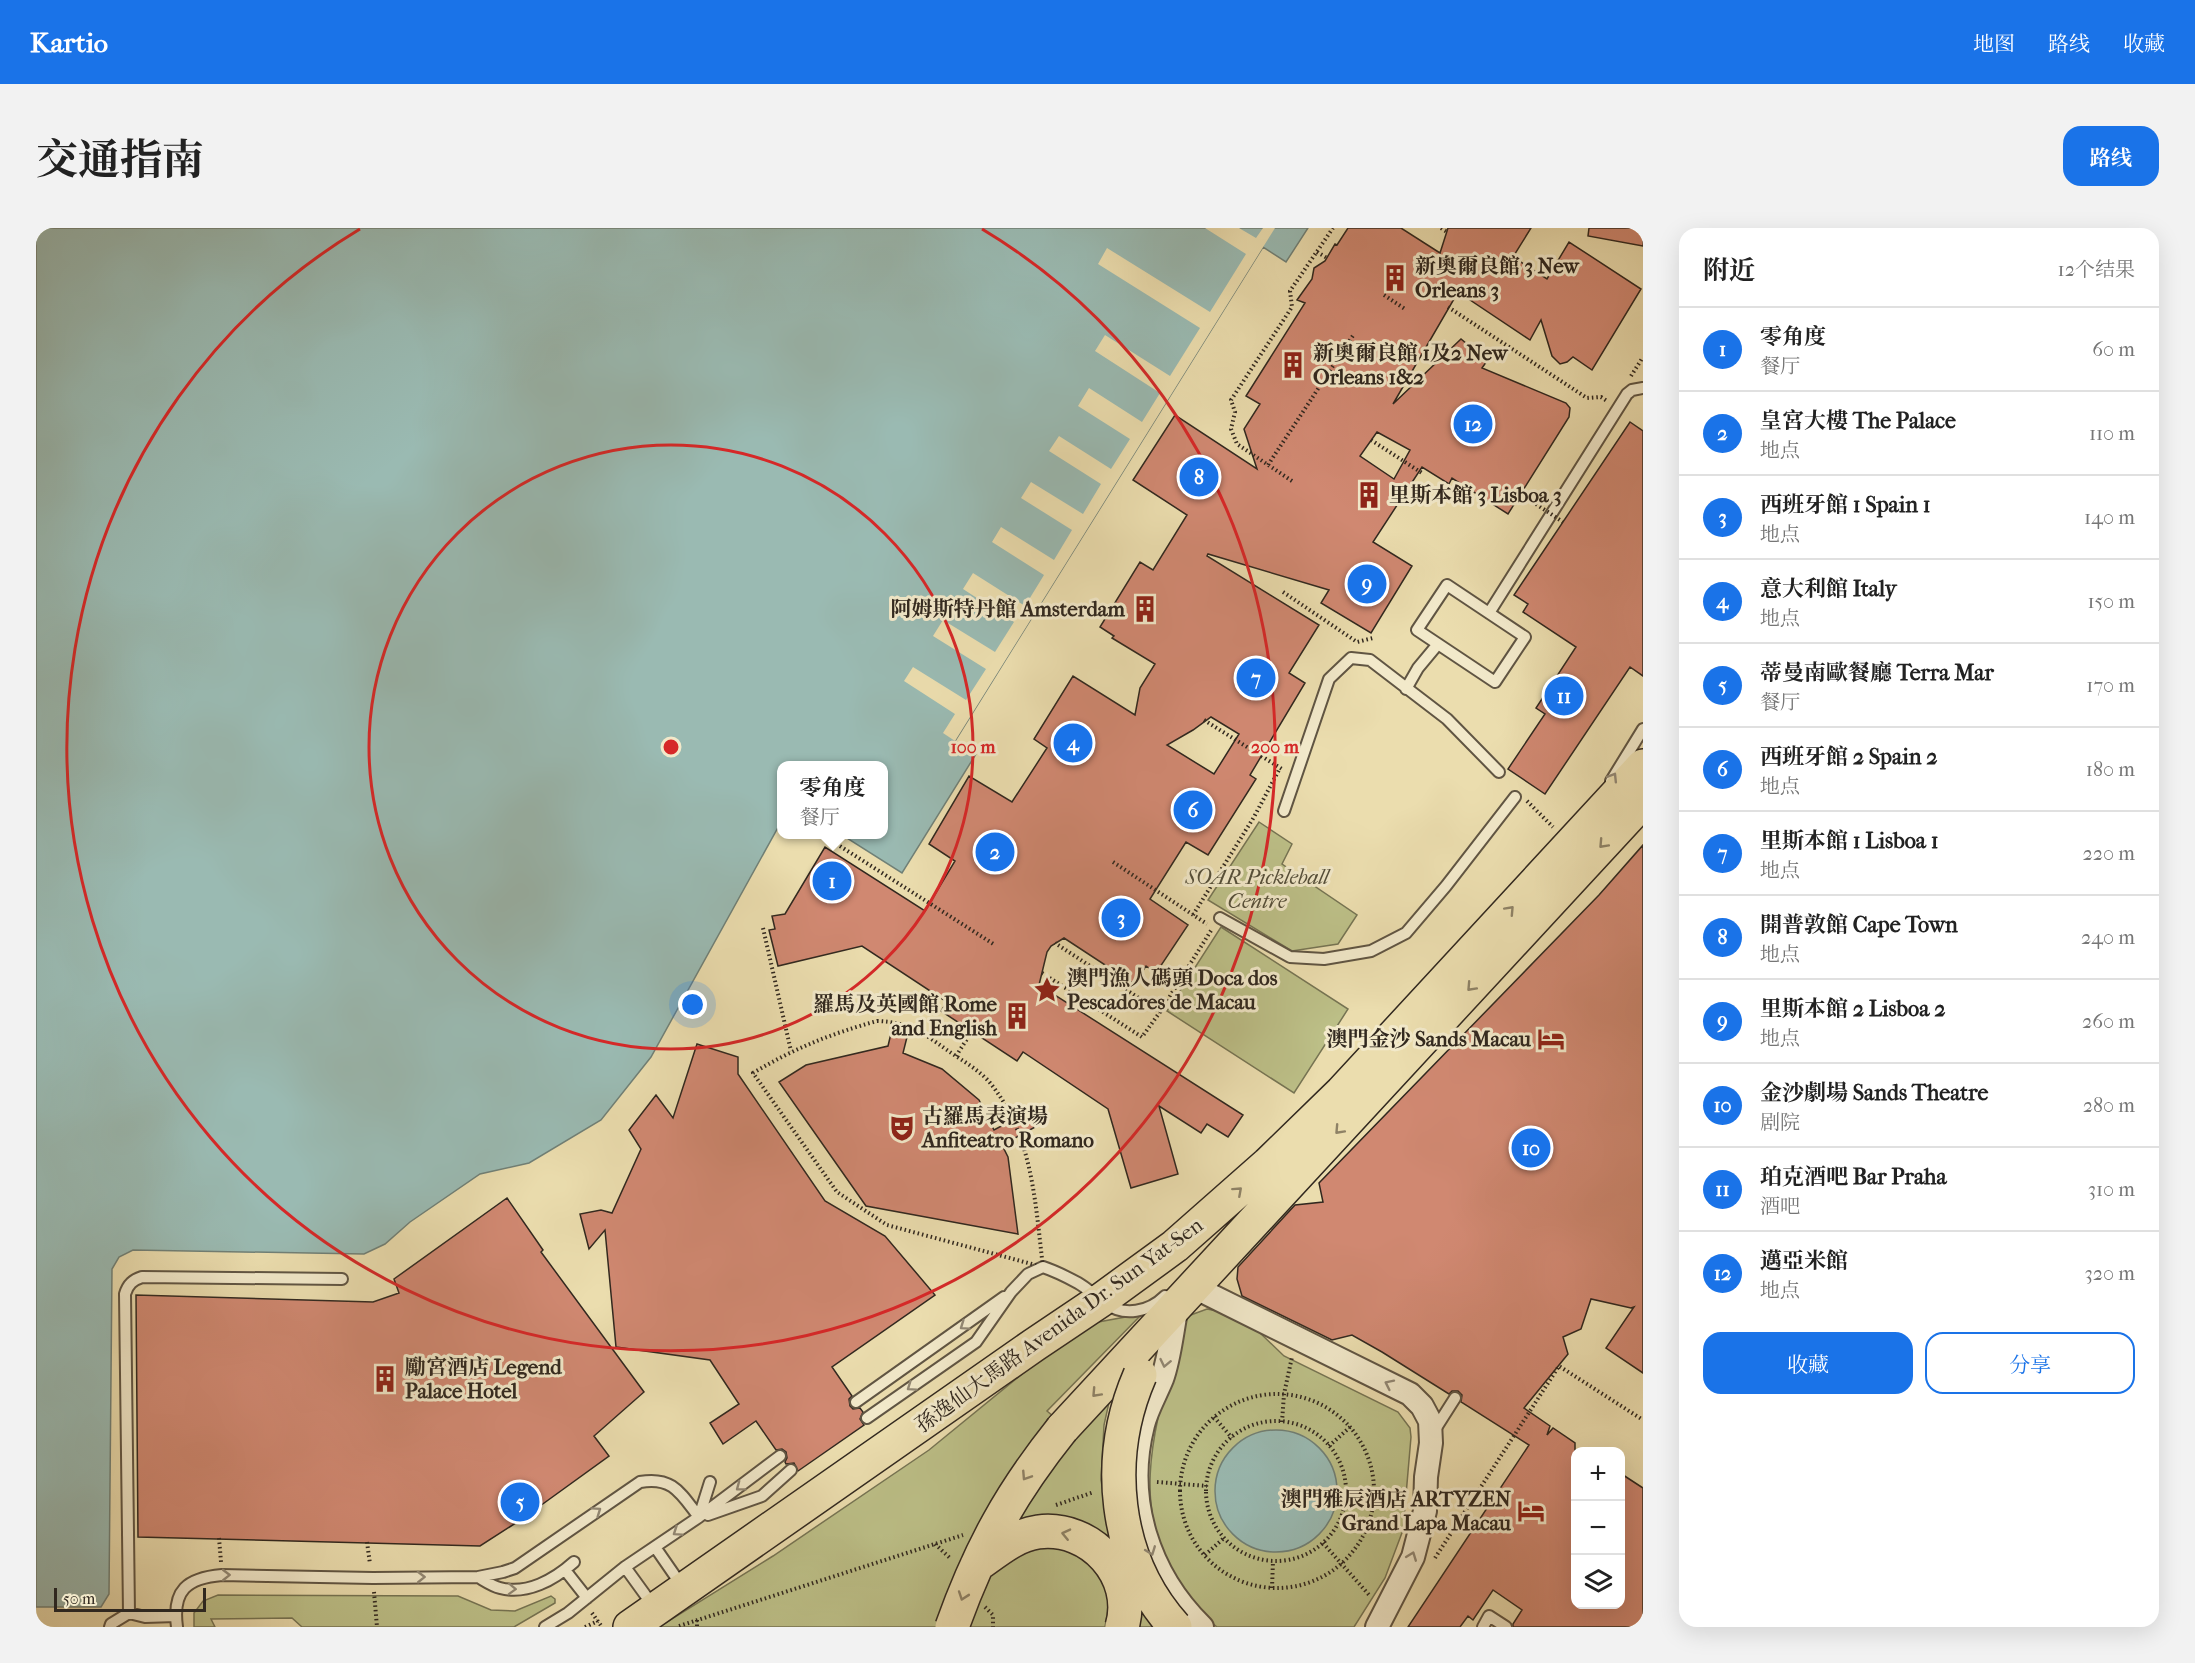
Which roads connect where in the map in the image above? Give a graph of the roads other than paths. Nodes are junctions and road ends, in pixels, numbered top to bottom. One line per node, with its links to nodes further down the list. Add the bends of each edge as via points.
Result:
1 (1643, 387): 2 (lane, via 1627,394)
2 (1489, 613): 3 (lane, via 1447,585 1417,630); 3 (lane, via 1525,637 1495,682)
3 (1438, 644): 4 (lane)
4 (1406, 689): 7 (lane, via 1447,719); 10 (lane, via 1370,660 1351,658 1329,679)
5 (1643, 729): 11 (lane, one-way to 5)
6 (1643, 766): 11 (main road, 孫逸仙大馬路 Avenida Dr. Sun Yat-Sen)
7 (1499, 772)
8 (1515, 797): 12 (lane, via 1406,933 1371,951 1324,959 1290,957)
9 (1643, 801): 14 (main road, 孫逸仙大馬路 Avenida Dr. Sun Yat-Sen, one-way to 14)
10 (1284, 811)
11 (1570, 844): 16 (main road, 孫逸仙大馬路 Avenida Dr. Sun Yat-Sen, one-way to 11, via 1175,1246 1268,1164 1342,1092)
12 (1220, 918)
13 (342, 1279): 34 (lane, via 142,1277 127,1287)
14 (1187, 1288): 16 (lane, via 1136,1311 1114,1308); 20 (street, one-way to 14, via 1430,1421 1410,1394); 27 (main road, 孫逸仙大馬路 Avenida Dr. Sun Yat-Sen, one-way to 27, bridge, via 1033,1465 1008,1503); 41 (main road, bridge, via 1140,1375 1127,1410 1120,1447 1120,1504 1127,1540 1141,1575); 42 (street, one-way to 42, via 1162,1378 1139,1441 1137,1491 1142,1525 1156,1565)
15 (1011, 1292): 16 (lane, via 1028,1274 1043,1267 1078,1283); 18 (lane, one-way to 18); 19 (lane, one-way to 19, via 976,1342)
16 (1101, 1300): 31 (main road, 孫逸仙大馬路 Avenida Dr. Sun Yat-Sen); 36 (main road, via 925,1443 777,1546)
17 (1455, 1398): 20 (lane, via 1435,1428)
18 (856, 1402)
19 (867, 1418)
20 (1431, 1443): 33 (street, one-way to 20, via 1413,1557 1425,1511)
21 (780, 1456): 24 (lane, one-way to 24)
22 (791, 1470): 24 (lane, via 762,1496)
23 (710, 1482): 24 (lane)
24 (699, 1517): 25 (lane, one-way to 25); 30 (lane, one-way to 24, via 515,1568 640,1482 654,1479 673,1486)
25 (655, 1547): 28 (lane); 31 (lane)
26 (574, 1562): 29 (lane)
27 (976, 1566): 39 (main road, 孫逸仙大馬路 Avenida Dr. Sun Yat-Sen, one-way to 39, bridge); 40 (main road, one-way to 27, bridge, via 1124,1598 1118,1575 1104,1555 1074,1535 1050,1531 1026,1535)
28 (625, 1567): 32 (lane); 36 (lane)
29 (565, 1570): 30 (lane, one-way to 29, via 498,1588 515,1590 539,1585); 32 (lane)
30 (478, 1577): 35 (lane, one-way to 30, via 176,1599 191,1582 203,1577)
31 (684, 1590): 36 (main road, 孫逸仙大馬路 Avenida Dr. Sun Yat-Sen)
32 (586, 1598): 38 (lane)
33 (1379, 1612): 43 (street)
34 (129, 1614): 35 (lane); 37 (lane)
35 (177, 1622)
36 (656, 1623)
37 (110, 1627)
38 (545, 1627)
39 (952, 1627)
40 (1122, 1627)
41 (1175, 1627)
42 (1202, 1627)
43 (1370, 1627)
44 (1483, 1627): 45 (lane, via 1490,1616)
45 (1506, 1627)

